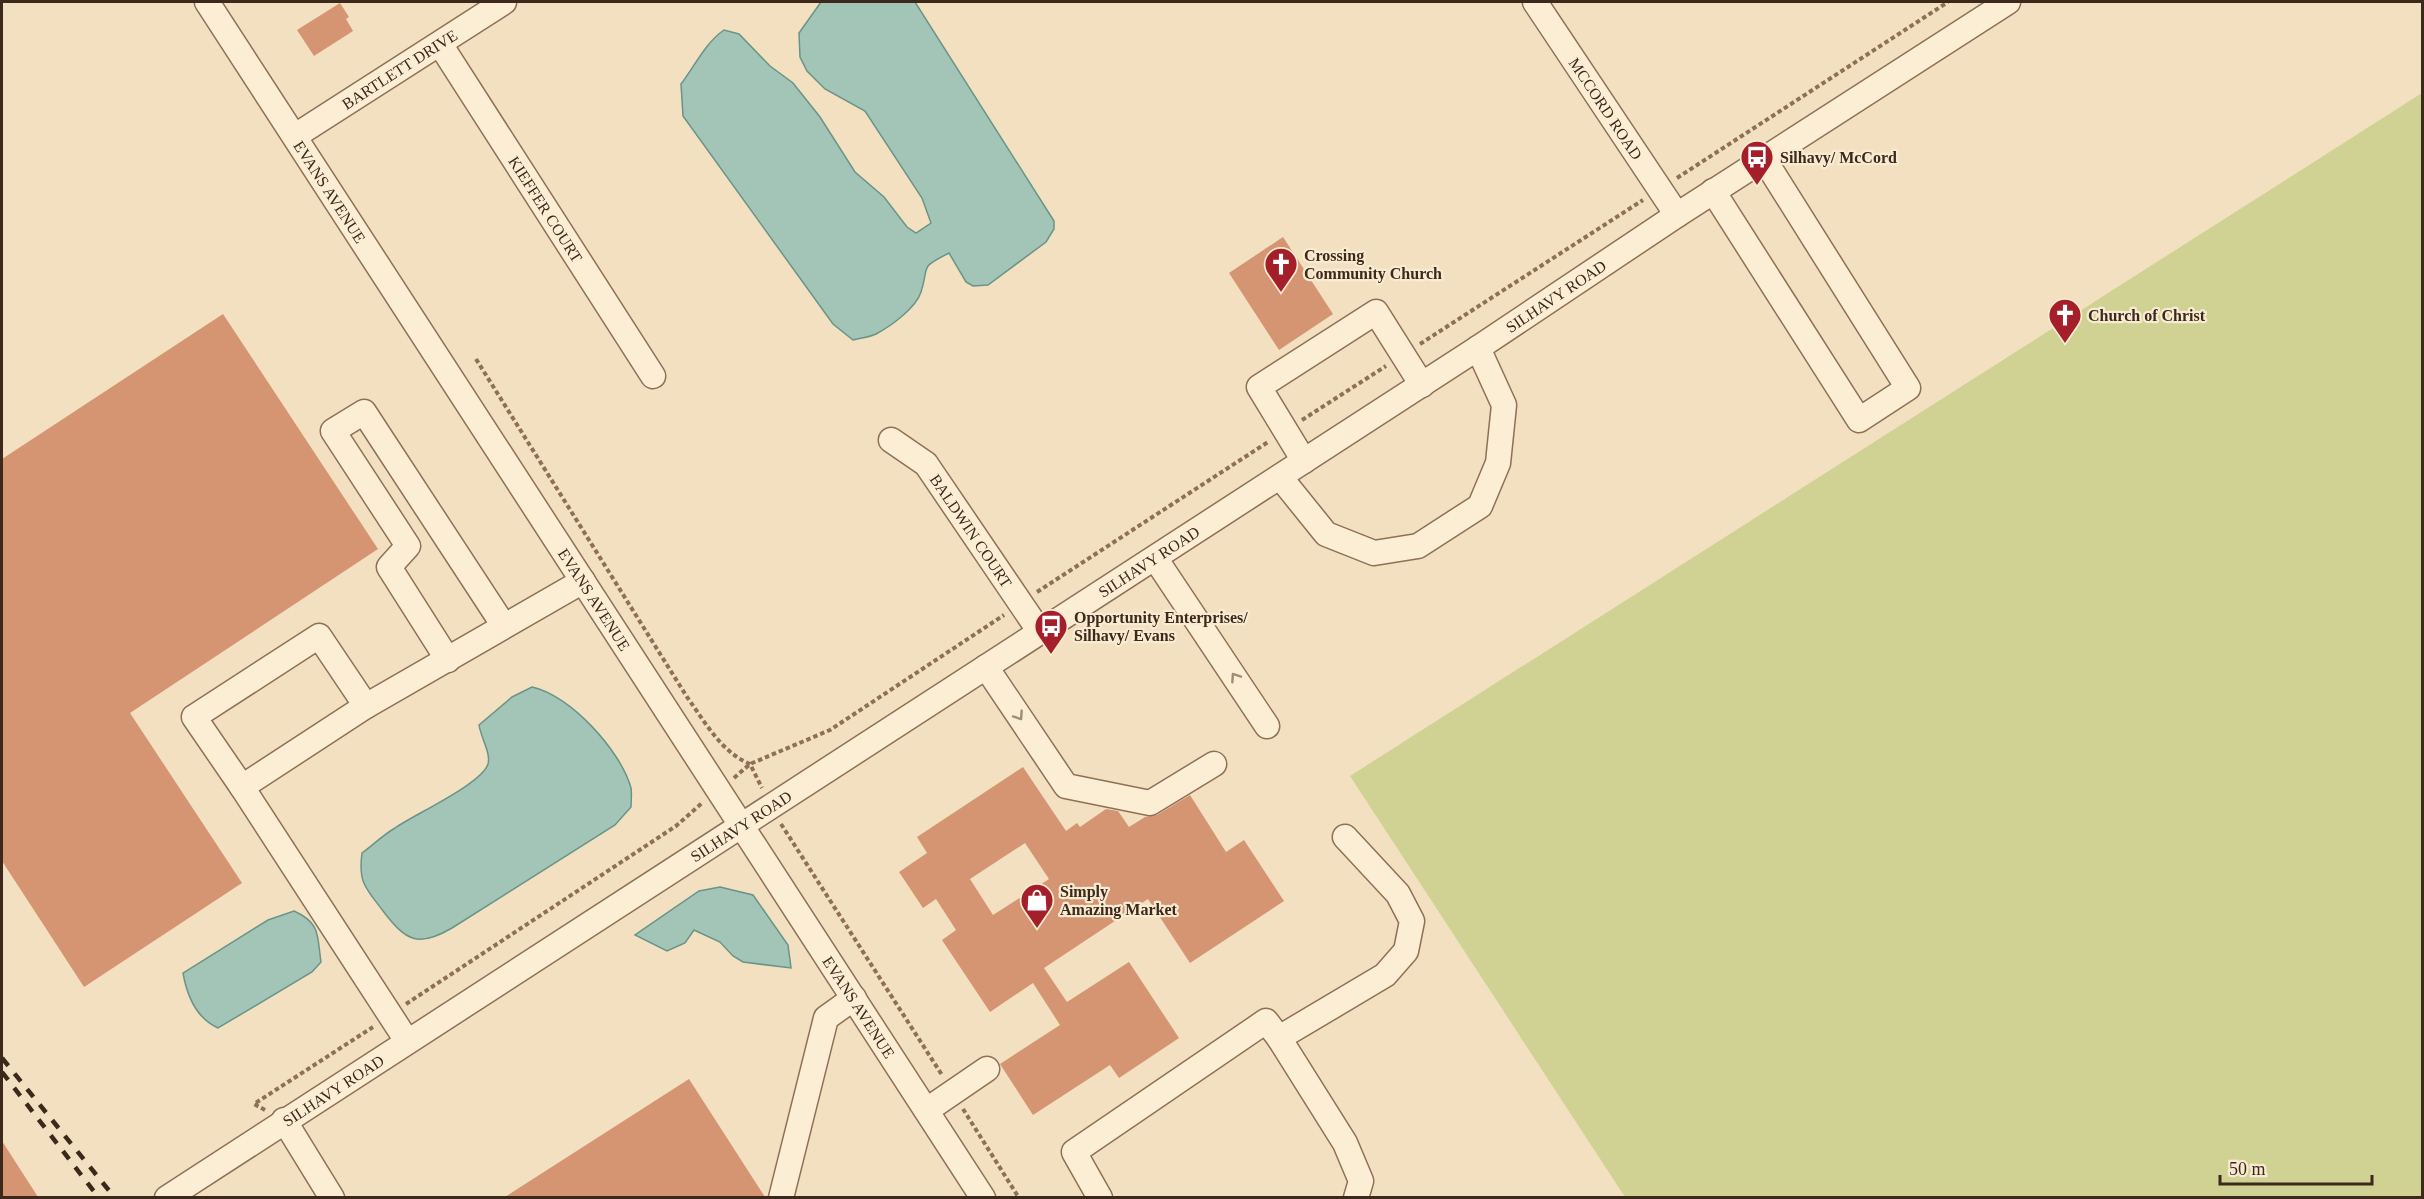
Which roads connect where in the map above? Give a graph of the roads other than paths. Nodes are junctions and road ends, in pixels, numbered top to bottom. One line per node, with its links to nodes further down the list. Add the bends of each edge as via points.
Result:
1 (207, 2): 6 (street, EVANS AVENUE)
2 (504, 2): 5 (street, BARTLETT DRIVE)
3 (1535, 2): 9 (street, MCCORD ROAD)
4 (2008, 2): 7 (street, SILHAVY ROAD)
5 (440, 44): 6 (street, BARTLETT DRIVE); 11 (street, KIEFFER COURT)
6 (295, 136): 19 (street, EVANS AVENUE)
7 (1764, 159): 8 (street, SILHAVY ROAD); 8 (street, via 1908,388 1859,420)
8 (1713, 191): 9 (street, SILHAVY ROAD)
9 (1677, 215): 10 (street, SILHAVY ROAD)
10 (1478, 348): 12 (street, SILHAVY ROAD); 15 (street, via 1504,405 1498,463 1480,506 1418,546 1374,553 1326,534)
11 (652, 376)
12 (1422, 385): 14 (street, SILHAVY ROAD); 14 (street, via 1376,312 1259,387)
13 (891, 440): 21 (street, BALDWIN COURT, via 926,464)
14 (1304, 461): 15 (street, SILHAVY ROAD)
15 (1281, 477): 18 (street, SILHAVY ROAD)
16 (440, 527): 17 (street); 17 (street, via 364,412 333,431); 20 (street)
17 (408, 546): 22 (street, via 388,567)
18 (1155, 558): 21 (street, SILHAVY ROAD); 25 (street, one-way to 18)
19 (583, 581): 20 (street); 28 (street, EVANS AVENUE)
20 (504, 626): 22 (street)
21 (1040, 632): 23 (street, SILHAVY ROAD)
22 (448, 660): 24 (street)
23 (986, 667): 26 (street, one-way to 26, via 1066,786 1150,803); 28 (street, SILHAVY ROAD)
24 (366, 706): 27 (street); 27 (street, via 319,636 194,717)
25 (1267, 726)
26 (1214, 764)
27 (242, 787): 32 (street)
28 (742, 826): 30 (street, EVANS AVENUE); 32 (street, SILHAVY ROAD)
29 (1345, 837): 31 (street, via 1398,894 1412,921 1406,951 1385,975)
30 (854, 998): 34 (street, EVANS AVENUE); 38 (street, via 826,1018)
31 (1280, 1038): 40 (street, via 1266,1021 1074,1152); 41 (street, via 1345,1143 1361,1181)
32 (407, 1041): 35 (street, SILHAVY ROAD)
33 (987, 1069): 34 (street)
34 (927, 1110): 39 (street, EVANS AVENUE)
35 (284, 1120): 36 (street, SILHAVY ROAD); 37 (street)
36 (166, 1197)
37 (332, 1197)
38 (781, 1197)
39 (983, 1197)
40 (1100, 1197)
41 (1356, 1197)

